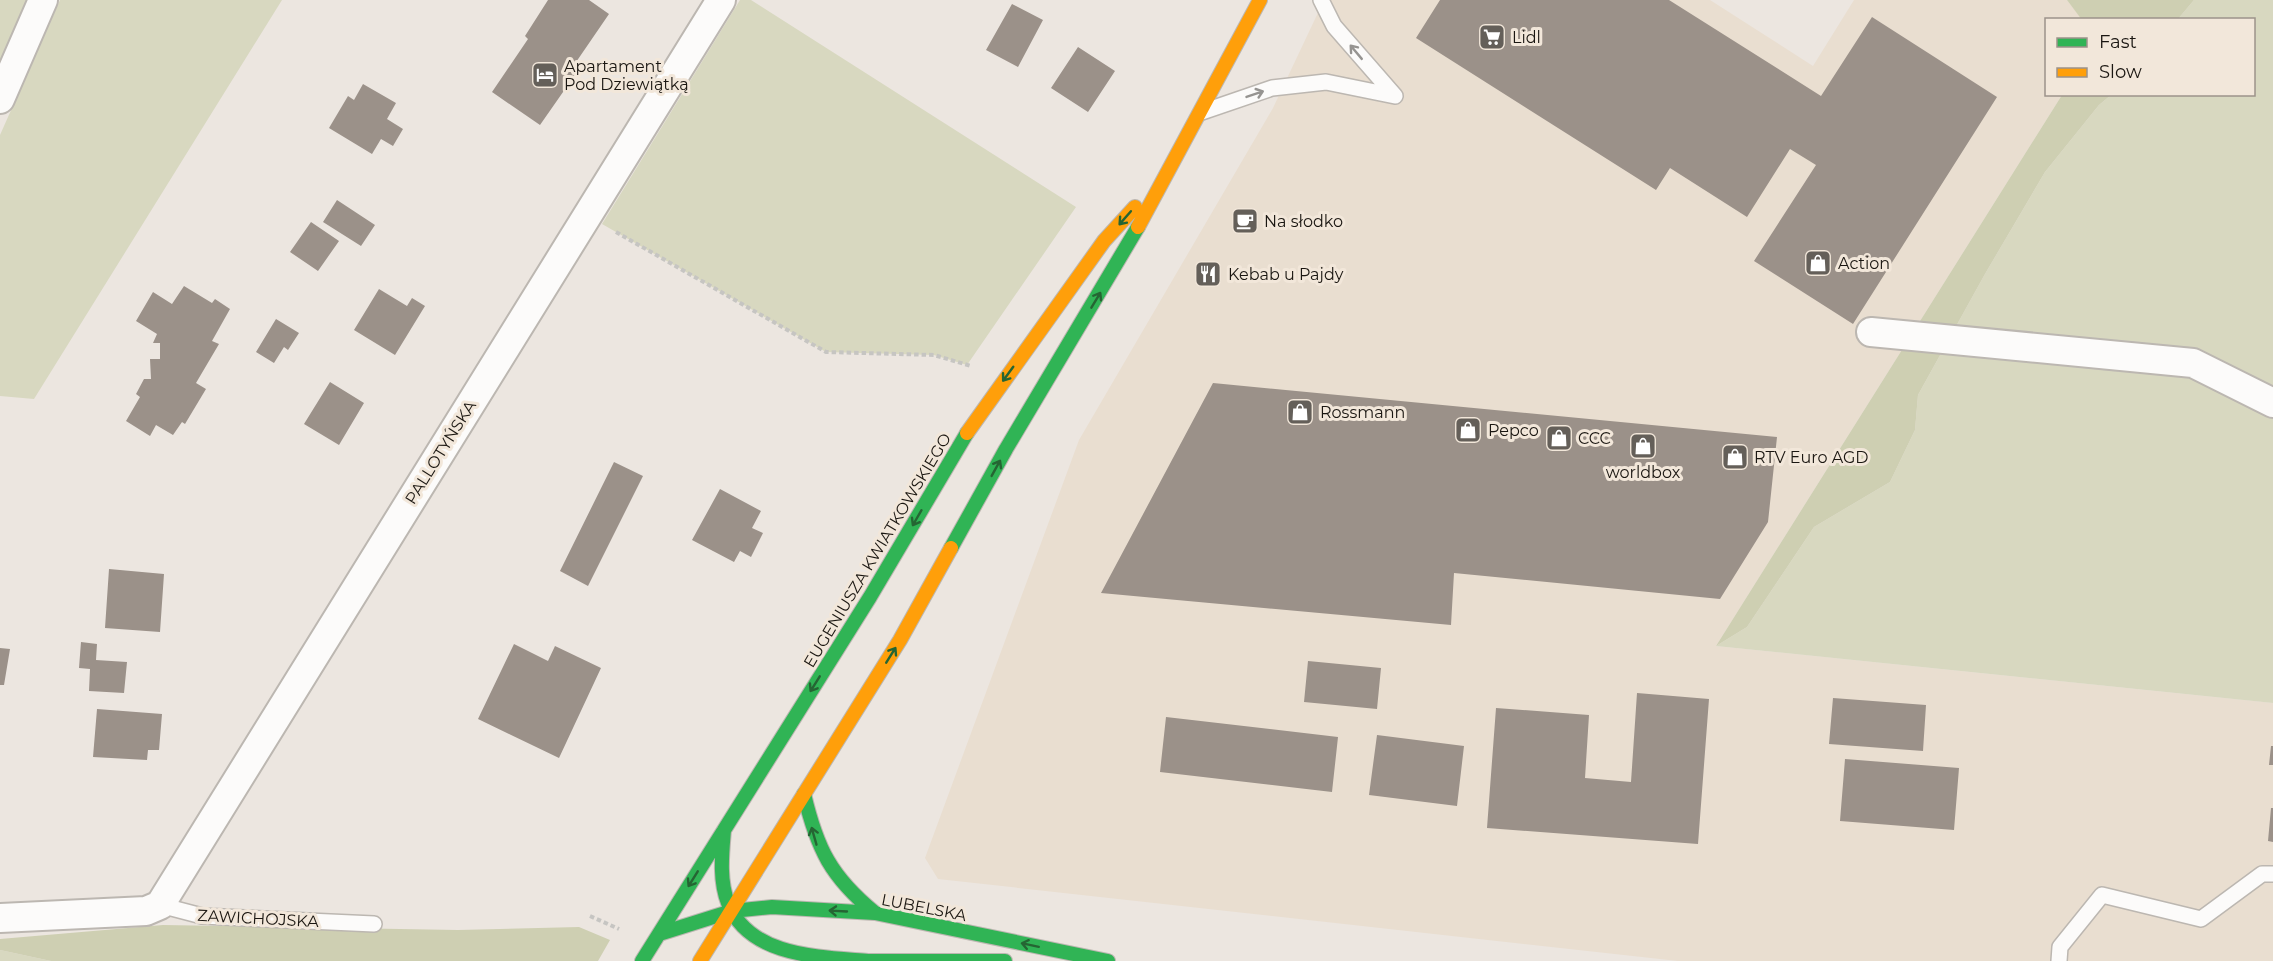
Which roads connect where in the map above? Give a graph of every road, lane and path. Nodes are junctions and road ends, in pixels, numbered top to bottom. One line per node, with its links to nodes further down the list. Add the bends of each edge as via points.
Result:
1 (44, 0): 5 (street)
2 (721, 0): 8 (street, PALLOTYŃSKA)
3 (1260, 0): 6 (main road, EUGENIUSZA KWIATKOWSKIEGO)
4 (1321, 0): 6 (lane, one-way to 4, via 1272,88 1326,82 1395,96 1334,26)
5 (0, 99)
6 (1199, 113): 7 (main road, EUGENIUSZA KWIATKOWSKIEGO)
7 (1164, 174): 10 (main road, EUGENIUSZA KWIATKOWSKIEGO, one-way to 10, via 1104,241); 12 (main road, EUGENIUSZA KWIATKOWSKIEGO, one-way to 7, via 900,640 1006,449 1126,251)
8 (587, 215): 10 (path, via 826,352 934,355 988,371); 15 (street, PALLOTYŃSKA)
9 (1870, 332): 11 (street, via 2193,363)
10 (1003, 381): 13 (main road, EUGENIUSZA KWIATKOWSKIEGO, one-way to 13, via 977,417)
11 (2273, 403)
12 (804, 794): 16 (main road, EUGENIUSZA KWIATKOWSKIEGO); 17 (main road, one-way to 12, via 851,894 824,861 815,842)
13 (724, 830): 16 (main road, via 722,878); 22 (main road, EUGENIUSZA KWIATKOWSKIEGO, one-way to 22)
14 (2273, 874): 28 (lane, via 2262,874 2201,919 2102,895 2060,947)
15 (160, 905): 19 (street, ZAWICHOJSKA, via 146,911); 20 (lane, ZAWICHOJSKA, via 202,916)
16 (732, 911): 17 (main road, LUBELSKA, one-way to 16, via 772,907); 22 (main road, LUBELSKA); 24 (main road, EUGENIUSZA KWIATKOWSKIEGO); 25 (main road, via 742,926 767,945 806,956)
17 (875, 913): 27 (main road, LUBELSKA, one-way to 17)
18 (590, 916): 21 (path)
19 (0, 918)
20 (374, 924)
21 (619, 929)
22 (659, 934): 23 (main road, EUGENIUSZA KWIATKOWSKIEGO)
23 (642, 961)
24 (700, 961)
25 (868, 961): 26 (main road)
26 (1005, 961)
27 (1108, 961)
28 (2059, 961)

